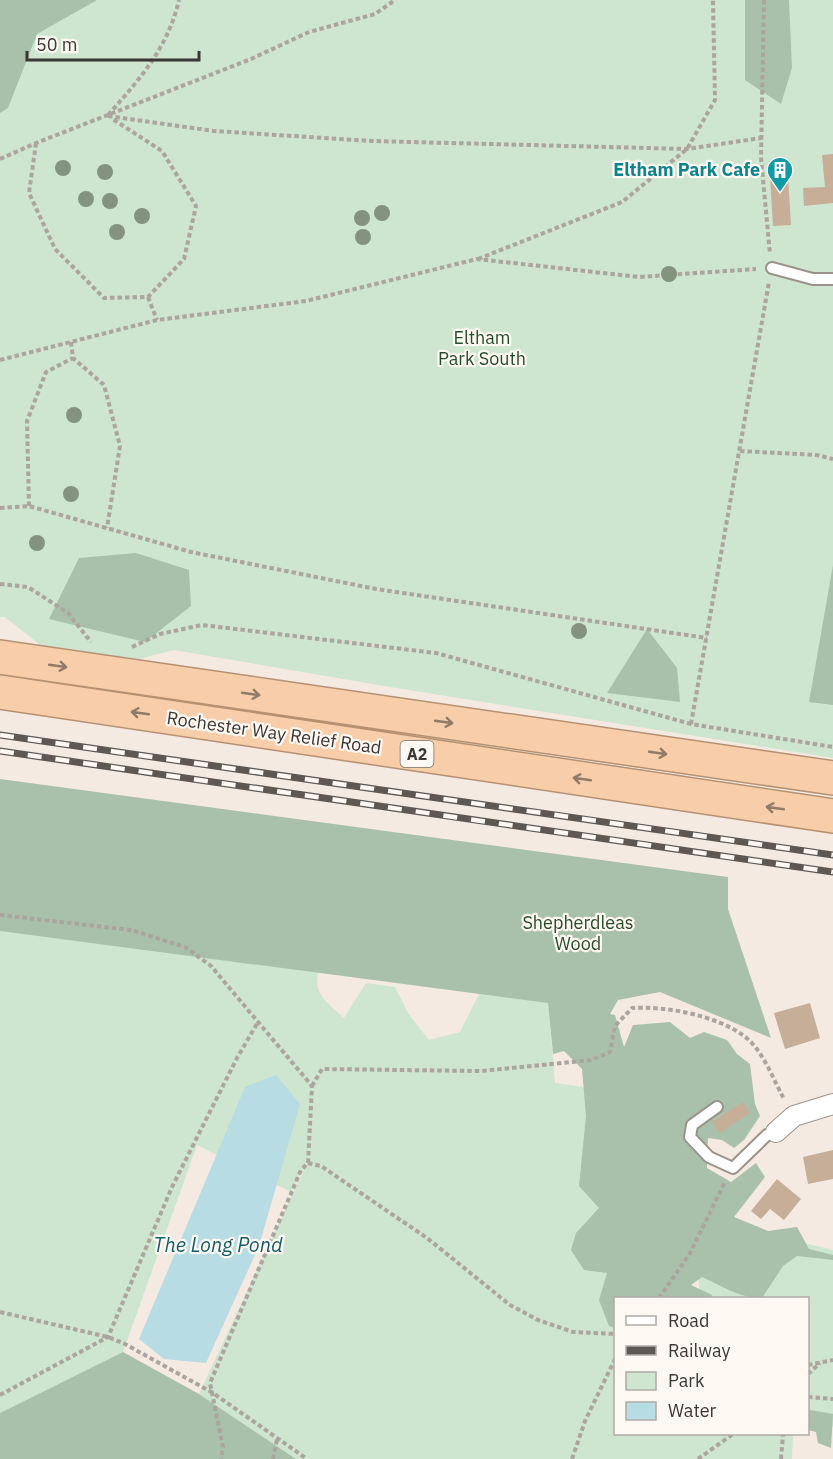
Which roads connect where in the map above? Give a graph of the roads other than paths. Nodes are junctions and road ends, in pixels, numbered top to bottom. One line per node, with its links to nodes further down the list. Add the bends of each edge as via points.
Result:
1 (771, 268): 2 (lane, via 813,279)
2 (833, 279)
3 (0, 657): 5 (highway, Rochester Way Relief Road / A2, one-way to 5)
4 (0, 692): 6 (highway, Rochester Way Relief Road / A2, one-way to 4)
5 (833, 778)
6 (833, 816)
7 (833, 1104): 9 (street, via 794,1116)
8 (717, 1107): 9 (lane, via 692,1125 690,1137 710,1157 733,1168 767,1134)
9 (776, 1132)

